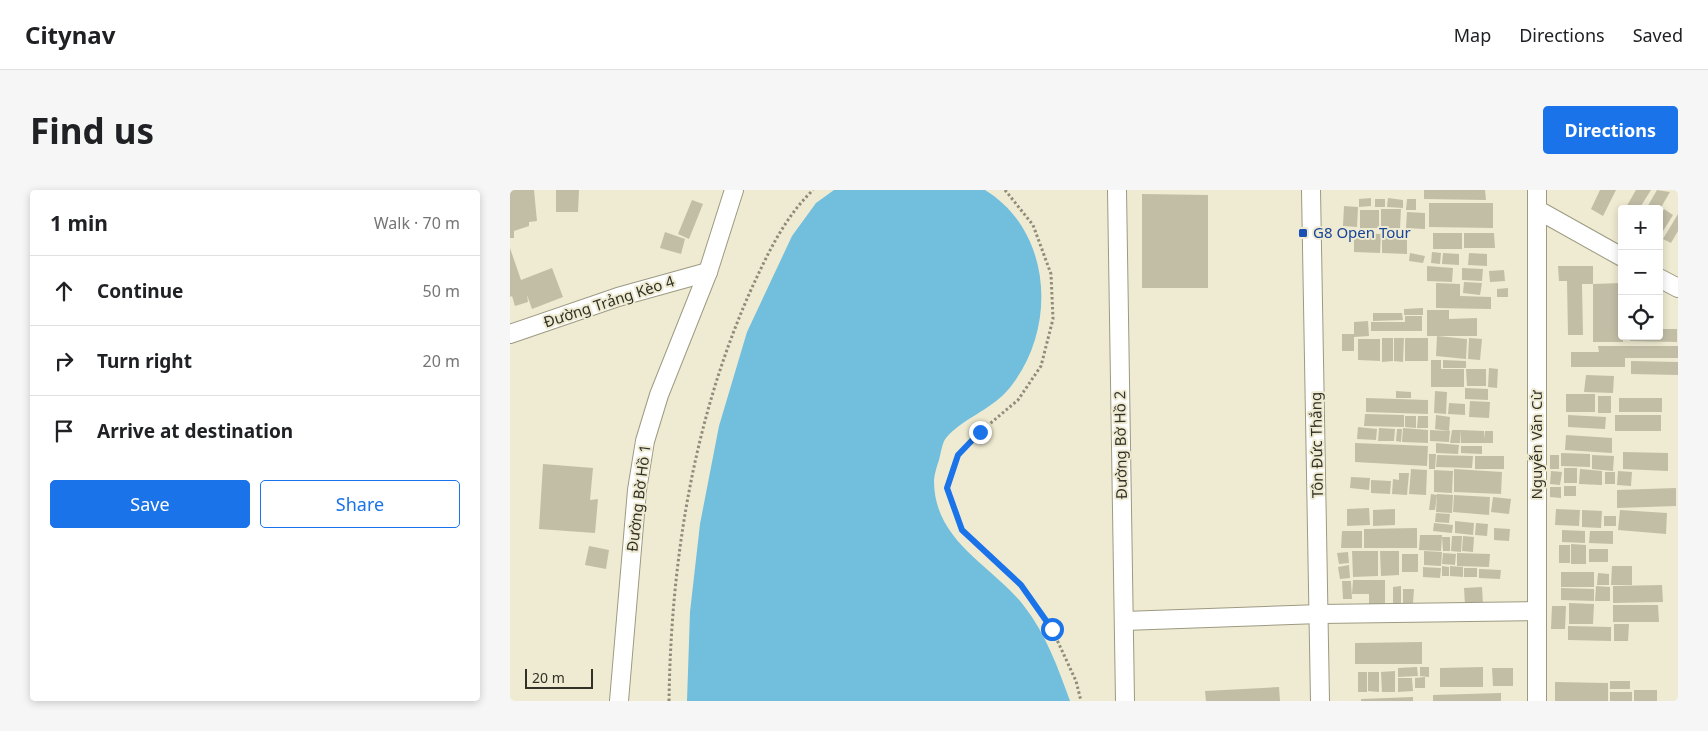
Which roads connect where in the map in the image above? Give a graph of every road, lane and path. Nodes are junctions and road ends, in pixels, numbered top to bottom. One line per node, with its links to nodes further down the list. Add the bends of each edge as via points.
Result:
1 (734, 190): 9 (street, Đường Bờ Hồ 1)
2 (813, 190): 17 (path, via 791,215 766,257 723,357 700,433 684,515 670,641)
3 (1005, 190): 18 (path, via 1033,224 1051,274 1053,319 1041,366 1018,400 958,455 947,488 962,530 1021,585 1052,629 1076,680)
4 (1117, 190): 15 (street, Đường Bờ Hồ 2)
5 (1311, 190): 14 (street, Tôn Đức Thắng)
6 (1537, 190): 7 (street, Nguyễn Văn Cừ)
7 (1538, 210): 8 (street); 13 (street, Nguyễn Văn Cừ)
8 (1618, 254)
9 (708, 272): 12 (street, Đường Trảng Kèo 4, via 618,297); 16 (street, Đường Bờ Hồ 1, via 659,395 645,441 637,490)
10 (1663, 280): 11 (street)
11 (1678, 288)
12 (510, 334)
13 (1537, 611): 14 (street); 21 (street, Nguyễn Văn Cừ)
14 (1320, 614): 15 (street); 20 (street, Tôn Đức Thắng)
15 (1124, 621): 19 (street, Đường Bờ Hồ 2)
16 (619, 701)
17 (669, 701)
18 (1081, 701)
19 (1124, 701)
20 (1320, 701)
21 (1537, 701)

